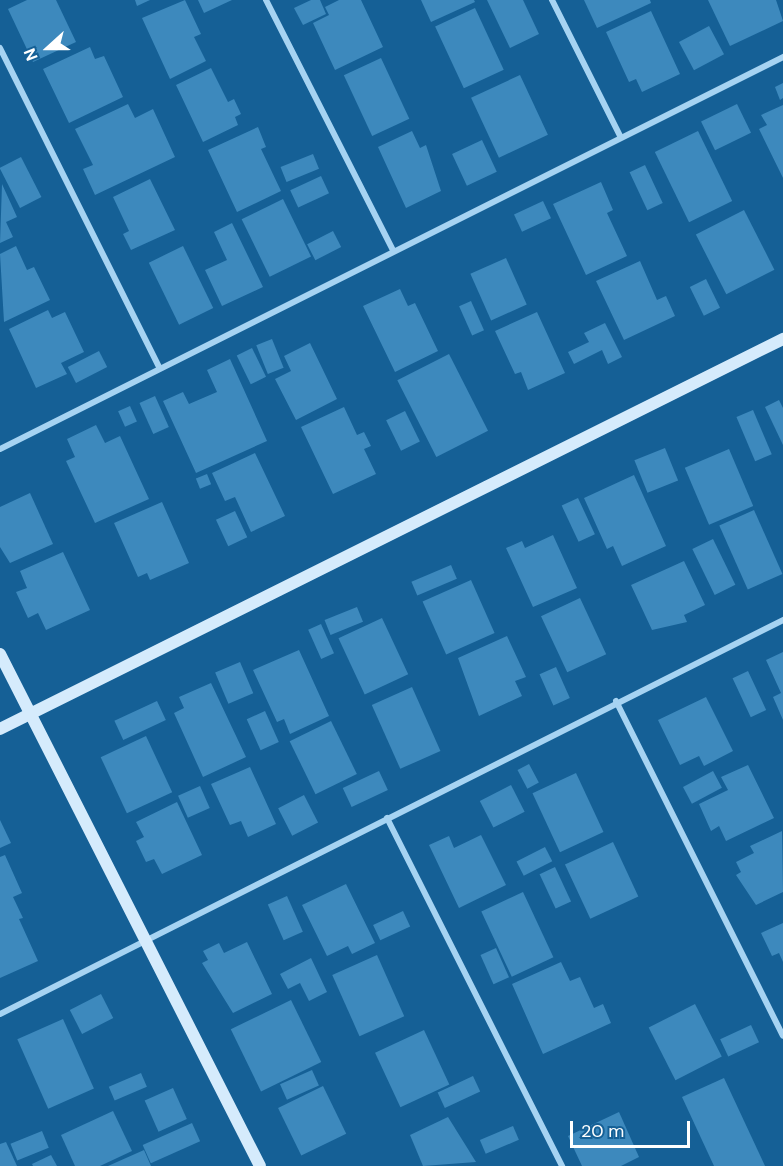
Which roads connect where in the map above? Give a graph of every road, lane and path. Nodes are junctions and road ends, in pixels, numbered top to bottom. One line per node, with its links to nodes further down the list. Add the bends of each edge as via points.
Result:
1 (266, 0): 6 (street)
2 (552, 0): 5 (street)
3 (0, 48): 8 (street)
4 (783, 57): 5 (street)
5 (620, 136): 6 (street)
6 (393, 250): 8 (street)
7 (783, 339): 13 (street)
8 (159, 367): 9 (street)
9 (0, 449)
10 (783, 620): 12 (street)
11 (0, 654): 13 (street)
12 (616, 701): 15 (street); 18 (street)
13 (29, 714): 14 (street); 16 (street)
14 (0, 729)
15 (387, 818): 16 (street); 20 (street)
16 (148, 940): 17 (street); 19 (street)
17 (0, 1014)
18 (783, 1036)
19 (260, 1166)
20 (562, 1166)

